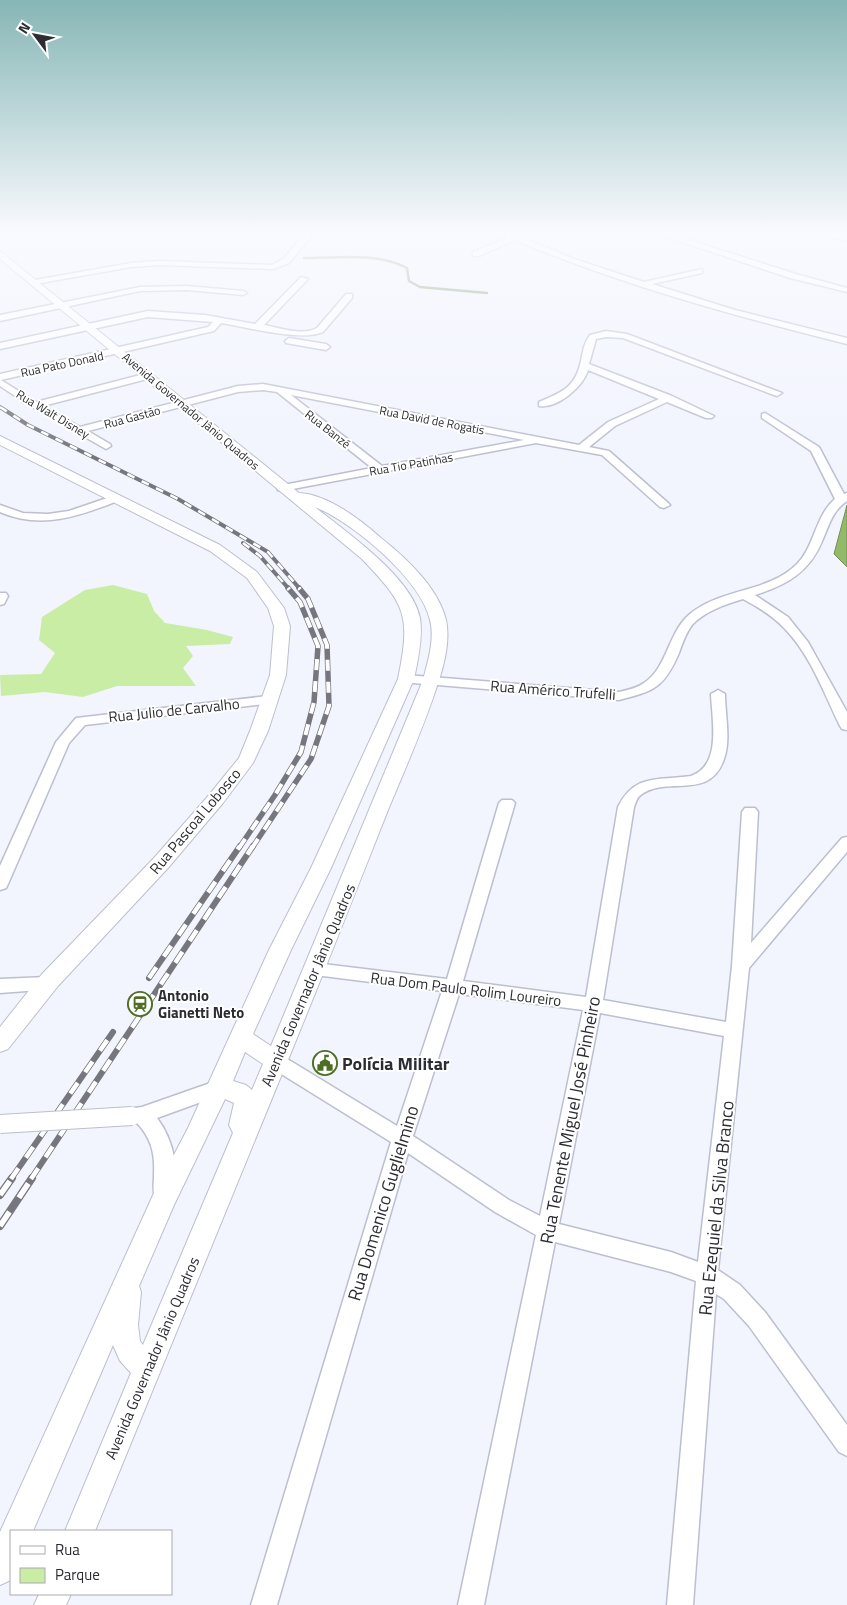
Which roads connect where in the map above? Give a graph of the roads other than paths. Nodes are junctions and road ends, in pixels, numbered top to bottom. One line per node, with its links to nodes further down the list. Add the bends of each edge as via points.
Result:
1 (54, 306): 6 (street)
2 (64, 306): 9 (main road, Avenida Governador Jânio Quadros)
3 (278, 306): 8 (street)
4 (341, 306): 8 (street, via 314,333)
5 (713, 306): 10 (street)
6 (0, 318)
7 (213, 324): 8 (street); 9 (street, via 157,314); 12 (street); 13 (street, Rua Pato Donald)
8 (258, 326)
9 (88, 327): 11 (street); 13 (main road, Avenida Governador Jânio Quadros)
10 (847, 341)
11 (0, 346)
12 (326, 347)
13 (120, 351): 15 (main road, Avenida Governador Jânio Quadros); 16 (street, Rua Pato Donald)
14 (585, 364): 19 (street, via 588,343 593,337 614,334); 20 (street); 22 (street, via 575,388)
15 (148, 376): 21 (main road, Avenida Governador Jânio Quadros); 23 (street)
16 (0, 377)
17 (0, 382): 23 (street, Rua Walt Disney)
18 (277, 390): 21 (street, Rua David de Rogatis, via 248,387); 28 (street, Rua David de Rogatis); 31 (street, Rua Banzé)
19 (777, 393)
20 (669, 398): 24 (street); 30 (street, via 604,427)
21 (183, 403): 26 (street, Rua Gastão); 32 (main road, Avenida Governador Jânio Quadros)
22 (542, 404)
23 (35, 405): 26 (street, Rua Walt Disney)
24 (709, 416)
25 (765, 416): 34 (street, via 815,449)
26 (81, 430): 29 (street, Rua Walt Disney)
27 (0, 440): 33 (main road, Rua Pascoal Lobosco)
28 (540, 441): 30 (street, Rua David de Rogatis); 31 (street, Rua Tio Patinhas)
29 (106, 446)
30 (582, 448): 35 (street, Rua David de Rogatis, via 605,453)
31 (379, 469): 32 (street, Rua Tio Patinhas)
32 (285, 490): 37 (main road, Avenida Governador Jânio Quadros); 37 (main road, Avenida Governador Jânio Quadros, via 332,509)
33 (116, 498): 36 (street, via 53,517 24,517); 42 (main road, Rua Pascoal Lobosco, via 215,548 252,575 266,592 282,626 278,675)
34 (844, 498): 38 (street, Rua Américo Trufelli, via 833,506 802,567 788,578)
35 (664, 505)
36 (0, 508)
37 (337, 521): 39 (main road, Avenida Governador Jânio Quadros, via 405,600 412,618 411,654); 40 (main road, Avenida Governador Jânio Quadros, via 400,563 432,604 438,620 437,656)
38 (744, 594): 40 (street, Rua Américo Trufelli, via 695,616 679,634 662,675 637,692 619,696); 43 (street, via 794,631 820,672)
39 (406, 679): 40 (street, Rua Américo Trufelli); 55 (main road, Avenida Governador Jânio Quadros)
40 (431, 680): 49 (main road, Avenida Governador Jânio Quadros)
41 (718, 694): 53 (street, Rua Tenente Miguel José Pinheiro, via 717,758 712,769 704,777 646,787 630,797)
42 (268, 700): 47 (street, Rua Julio de Carvalho, via 81,720 63,742); 50 (main road, Rua Pascoal Lobosco, via 246,759 216,799 161,863)
43 (847, 726)
44 (507, 802): 52 (street, Rua Domenico Guglielmino)
45 (750, 812): 48 (street, Rua Ezequiel da Silva Branco)
46 (844, 849): 48 (street)
47 (0, 884)
48 (741, 966): 54 (street, Rua Ezequiel da Silva Branco)
49 (315, 970): 52 (street, Rua Dom Paulo Rolim Loureiro); 57 (main road, Avenida Governador Jânio Quadros)
50 (47, 984): 51 (street); 56 (main road, Rua Pascoal Lobosco)
51 (0, 986)
52 (453, 986): 53 (street, Rua Dom Paulo Rolim Loureiro); 61 (street, Rua Domenico Guglielmino)
53 (593, 1005): 54 (street, Rua Dom Paulo Rolim Loureiro); 64 (street, Rua Tenente Miguel José Pinheiro)
54 (734, 1031): 65 (street, Rua Ezequiel da Silva Branco)
55 (242, 1038): 57 (main road); 58 (main road, Avenida Governador Jânio Quadros)
56 (0, 1043)
57 (277, 1062): 61 (street); 62 (main road, Avenida Governador Jânio Quadros)
58 (218, 1088): 59 (street); 62 (main road, via 238,1092 246,1100 244,1116 228,1162); 63 (main road, Avenida Governador Jânio Quadros)
59 (137, 1115): 60 (street, bridge); 63 (street, via 155,1128 163,1142)
60 (0, 1124)
61 (402, 1139): 64 (street, via 502,1206); 71 (street, Rua Domenico Guglielmino)
62 (226, 1182): 67 (main road, Avenida Governador Jânio Quadros)
63 (163, 1202): 66 (main road, Avenida Governador Jânio Quadros)
64 (548, 1231): 65 (street, via 671,1262); 72 (street, Rua Tenente Miguel José Pinheiro)
65 (707, 1275): 68 (street, via 732,1292 757,1319); 73 (street, Rua Ezequiel da Silva Branco)
66 (130, 1276): 67 (main road, via 124,1332 126,1346 133,1358); 69 (main road, Avenida Governador Jânio Quadros)
67 (146, 1369): 70 (main road, Avenida Governador Jânio Quadros)
68 (847, 1444)
69 (17, 1530)
70 (80, 1530)
71 (264, 1605)
72 (472, 1605)
73 (680, 1605)

